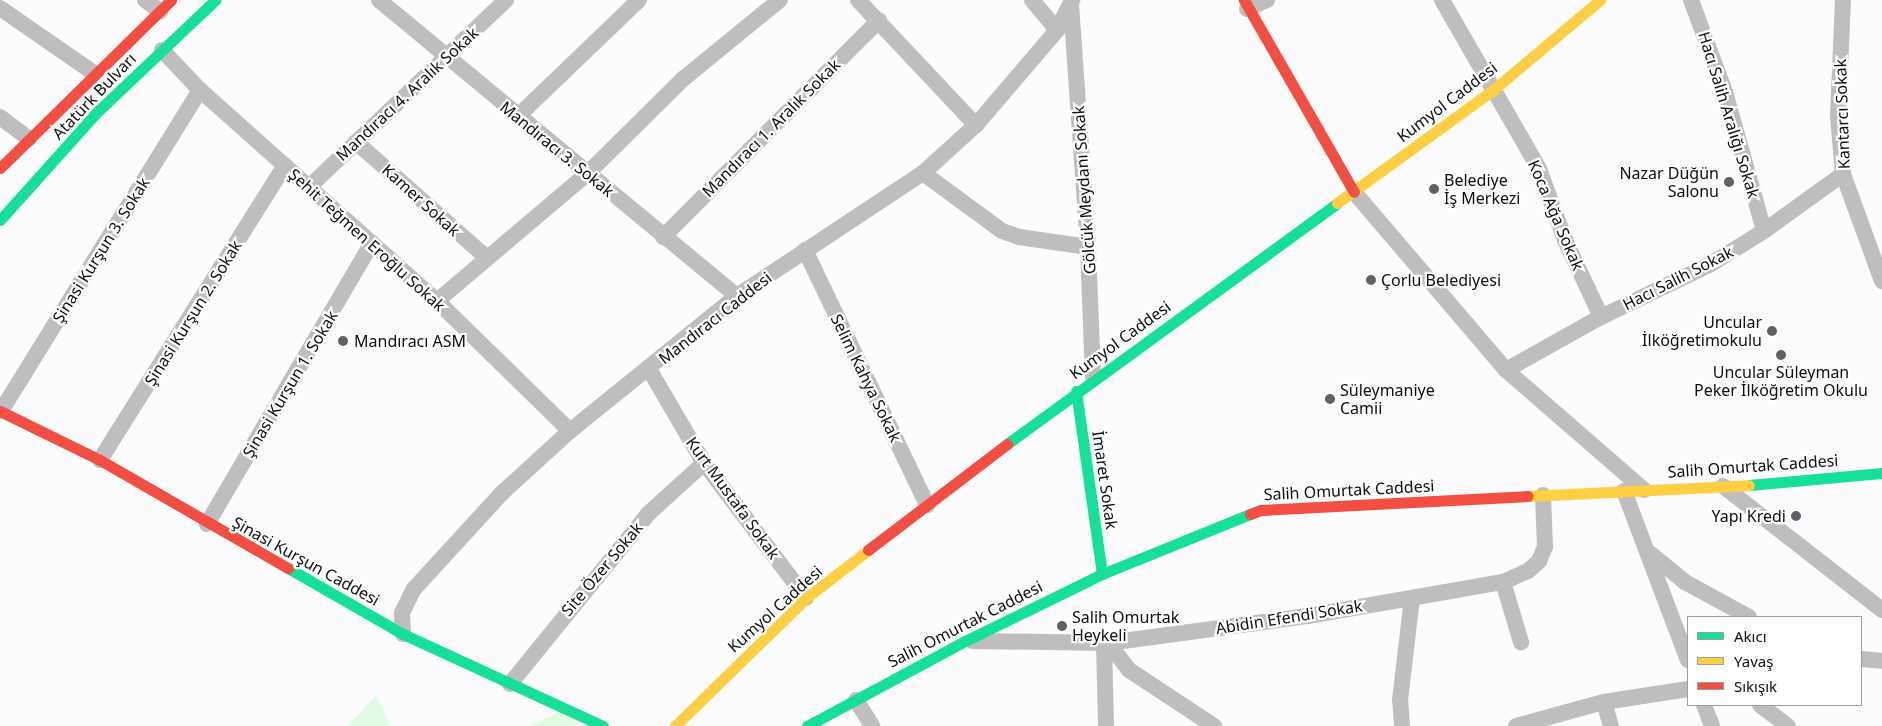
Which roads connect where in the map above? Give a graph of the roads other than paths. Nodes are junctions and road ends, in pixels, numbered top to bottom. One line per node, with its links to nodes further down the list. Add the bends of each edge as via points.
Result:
1 (145, 0): 16 (street)
2 (215, 0): 20 (main road, Atatürk Bulvarı)
3 (379, 0): 21 (street, Mandıracı 3. Sokak)
4 (506, 0): 21 (street, Mandıracı 4. Aralık Sokak)
5 (639, 0): 26 (street)
6 (780, 0): 33 (street, via 683,79)
7 (858, 0): 18 (street)
8 (1032, 0): 19 (street)
9 (1267, 0): 15 (street)
10 (1442, 0): 24 (street, Koca Ağa Sokak)
11 (1600, 0): 24 (main road, Kumyol Caddesi)
12 (1691, 0): 38 (street, Hacı Salih Aralığı Sokak, via 1725,92)
13 (1843, 0): 34 (street, Kantarcı Sokak, via 1838,116)
14 (1072, 1): 19 (street, Mandıracı Caddesi); 41 (street, Gölcük Meydanı Sokak)
15 (1246, 4): 36 (main road)
16 (165, 6): 22 (main road, Atatürk Bulvarı)
17 (0, 8): 22 (street)
18 (879, 20): 27 (street); 39 (street, Mandıracı 1. Aralık Sokak)
19 (1057, 30): 27 (street, Mandıracı Caddesi)
20 (162, 50): 23 (street, Şehit Teğmen Eroğlu Sokak); 37 (main road, Atatürk Bulvarı, via 95,114)
21 (446, 58): 26 (street, Mandıracı 3. Sokak); 29 (street, Mandıracı 4. Aralık Sokak)
22 (94, 73): 28 (main road, Atatürk Bulvarı)
23 (200, 90): 30 (street, Şehit Teğmen Eroğlu Sokak); 52 (street, Şinasi Kurşun 3. Sokak)
24 (1492, 90): 36 (main road, Kumyol Caddesi); 47 (street, Koca Ağa Sokak, via 1539,169 1564,240)
25 (0, 117): 28 (street)
26 (517, 117): 33 (street, Mandıracı 3. Sokak)
27 (976, 124): 32 (street, Mandıracı Caddesi)
28 (29, 139): 31 (main road, Atatürk Bulvarı)
29 (356, 142): 35 (street, Mandıracı 4. Aralık Sokak); 43 (street, Kamer Sokak)
30 (285, 165): 35 (street, Şehit Teğmen Eroğlu Sokak); 54 (street, Şinasi Kurşun 2. Sokak)
31 (0, 168)
32 (923, 173): 41 (street, via 1002,231 1019,237); 42 (street, Mandıracı Caddesi)
33 (587, 174): 39 (street, Mandıracı 3. Sokak); 43 (street)
34 (1842, 174): 38 (street, Hacı Salih Sokak); 44 (street, Kantarcı Sokak)
35 (309, 187): 40 (street, Şehit Teğmen Eroğlu Sokak)
36 (1354, 192): 49 (street); 50 (main road, Kumyol Caddesi)
37 (0, 220)
38 (1764, 231): 47 (street, Hacı Salih Sokak, via 1711,264)
39 (663, 237): 45 (street, Mandıracı 3. Sokak)
40 (372, 244): 46 (street, Şehit Teğmen Eroğlu Sokak); 62 (street, Şinasi Kurşun 1. Sokak)
41 (1088, 247): 50 (street, Gölcük Meydanı Sokak)
42 (805, 250): 45 (street, Mandıracı Caddesi); 61 (street, Selim Kahya Sokak)
43 (487, 258): 46 (street)
44 (1882, 282)
45 (737, 296): 48 (street, Mandıracı Caddesi)
46 (437, 301): 53 (street, Şehit Teğmen Eroğlu Sokak)
47 (1600, 317): 49 (street, Hacı Salih Sokak)
48 (649, 369): 53 (street, Mandıracı Caddesi); 55 (street, Kurt Mustafa Sokak)
49 (1506, 370): 58 (street)
50 (1093, 378): 51 (main road, Kumyol Caddesi)
51 (1076, 391): 61 (main road, Kumyol Caddesi); 64 (main road, İmaret Sokak)
52 (1, 411): 54 (main road, Şinasi Kurşun Caddesi)
53 (570, 431): 71 (street, Mandıracı Caddesi, via 502,493 413,590 402,613)
54 (100, 460): 62 (main road, Şinasi Kurşun Caddesi)
55 (704, 463): 66 (street, Kurt Mustafa Sokak); 78 (street, Site Özer Sokak, via 648,514)
56 (1882, 473): 57 (main road, Salih Omurtak Caddesi)
57 (1723, 486): 58 (main road, Salih Omurtak Caddesi); 69 (street)
58 (1644, 490): 59 (main road, Salih Omurtak Caddesi)
59 (1624, 491): 60 (main road, Salih Omurtak Caddesi); 63 (street)
60 (1543, 495): 64 (main road, Salih Omurtak Caddesi, via 1261,510); 65 (street, Abidin Efendi Sokak, via 1544,547 1539,561 1528,571)
61 (927, 505): 66 (main road, Kumyol Caddesi)
62 (207, 524): 71 (main road, Şinasi Kurşun Caddesi)
63 (1649, 553): 70 (street, via 1685,582); 75 (street)
64 (1102, 574): 68 (street, via 1093,590 1043,616)
65 (1503, 582): 67 (street, Abidin Efendi Sokak); 73 (street)
66 (806, 598): 85 (main road, Kumyol Caddesi)
67 (1412, 598): 74 (street, Abidin Efendi Sokak, via 1298,618); 90 (street, via 1400,700)
68 (1027, 610): 72 (main road, Salih Omurtak Caddesi)
69 (1882, 610)
70 (1747, 616)
71 (403, 634): 78 (main road, Şinasi Kurşun Caddesi)
72 (965, 641): 74 (street, Abidin Efendi Sokak); 80 (main road, Salih Omurtak Caddesi)
73 (1521, 642)
74 (1106, 643): 88 (street); 89 (street, via 1129,670)
75 (1687, 657)
76 (1862, 659): 77 (street)
77 (1882, 661)
78 (510, 684): 84 (main road, Şinasi Kurşun Caddesi)
79 (1687, 689): 81 (street)
80 (856, 700): 86 (main road, Salih Omurtak Caddesi); 87 (street)
81 (1604, 702): 91 (street); 92 (street)
82 (1704, 706): 93 (street)
83 (1761, 706): 94 (street)
84 (603, 726)
85 (675, 726)
86 (806, 726)
87 (872, 726)
88 (1106, 726)
89 (1214, 726)
90 (1402, 726)
91 (1516, 726)
92 (1611, 726)
93 (1712, 726)
94 (1788, 726)

